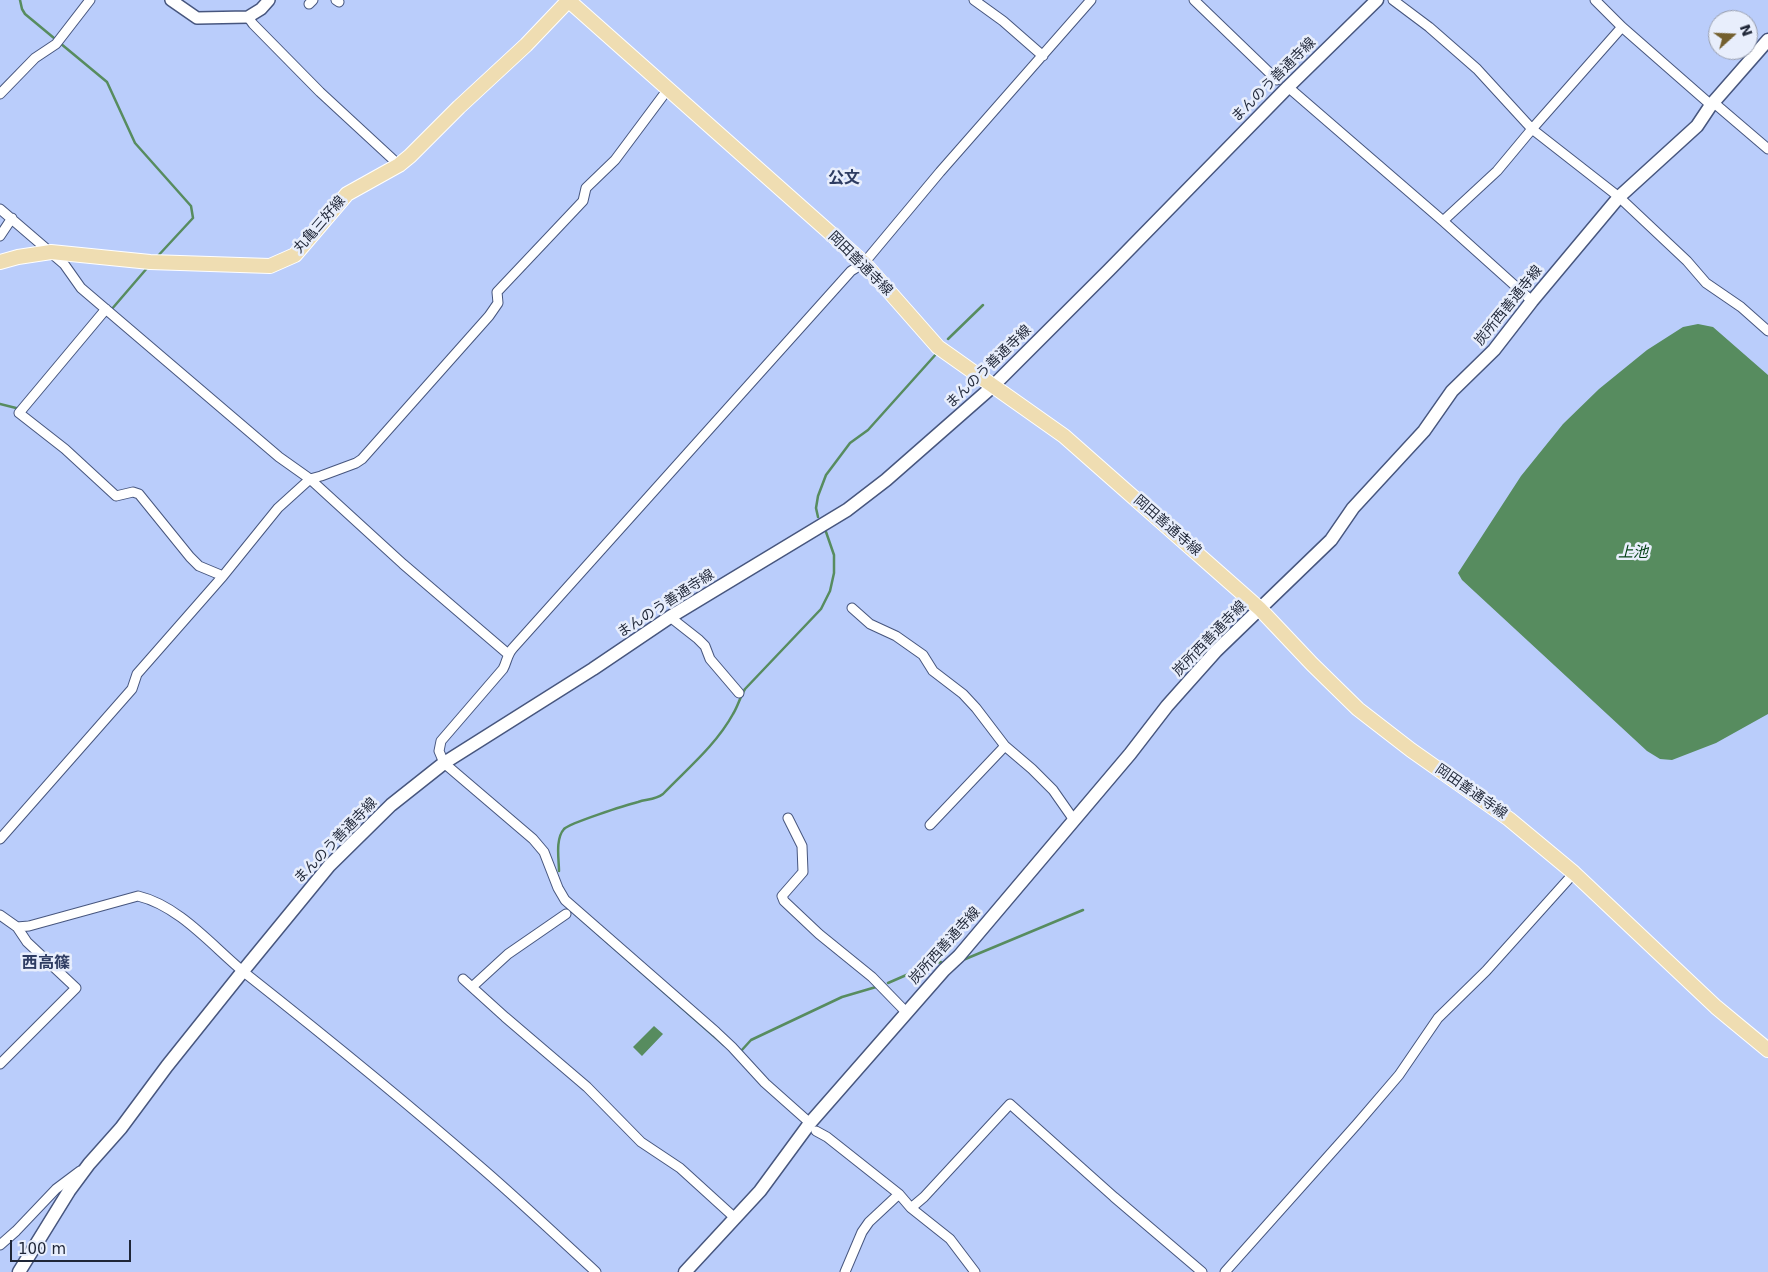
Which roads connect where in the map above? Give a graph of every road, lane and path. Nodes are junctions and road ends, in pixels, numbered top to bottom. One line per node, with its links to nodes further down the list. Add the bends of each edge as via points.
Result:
1 (90, 0): 17 (street, via 56,44 35,58)
2 (171, 0): 11 (street, via 197,18)
3 (269, 0): 11 (street)
4 (568, 0): 16 (main road, 岡田善通寺線); 21 (main road, 丸亀三好線, via 526,45)
5 (974, 0): 14 (street)
6 (1091, 0): 14 (street)
7 (1194, 0): 15 (street)
8 (1377, 0): 15 (main road, まんのう善通寺線)
9 (1392, 0): 19 (street, via 1477,69)
10 (1595, 0): 12 (street)
11 (248, 17): 21 (street, via 307,79)
12 (1622, 28): 18 (street); 19 (street)
13 (1768, 40): 18 (main road, 炭所西善通寺線)
14 (1043, 56): 29 (street)
15 (1282, 84): 25 (street); 33 (main road, まんのう善通寺線, via 1109,270)
16 (668, 89): 29 (main road, 岡田善通寺線); 34 (street, via 615,160 586,188 583,201 497,292 498,303 489,316 362,459)
17 (0, 94)
18 (1712, 104): 20 (street); 22 (main road, 炭所西善通寺線, via 1697,126)
19 (1532, 129): 22 (street); 25 (street, via 1497,171)
20 (1768, 149)
21 (399, 165): 27 (main road, 丸亀三好線, via 347,194 296,255 270,266 150,262)
22 (1619, 197): 30 (main road, 炭所西善通寺線); 32 (street, via 1706,283)
23 (0, 209): 24 (street)
24 (12, 218): 26 (street); 27 (street)
25 (1443, 221): 30 (street)
26 (0, 236)
27 (52, 252): 28 (main road, 丸亀三好線); 31 (street, via 81,288)
28 (0, 262)
29 (864, 263): 33 (main road, 岡田善通寺線, via 938,347); 39 (street, via 832,292)
30 (1532, 301): 37 (main road, 炭所西善通寺線, via 1494,350 1452,391 1424,431 1353,508 1331,540)
31 (106, 309): 34 (street, via 279,458); 35 (street, via 19,413 65,449 116,496 133,492 139,494 199,566)
32 (1768, 331)
33 (992, 387): 37 (main road, 岡田善通寺線, via 1064,436); 38 (main road, まんのう善通寺線, via 907,462 846,510)
34 (310, 479): 35 (street, via 278,508); 39 (street)
35 (223, 576): 46 (street, via 136,674 132,688)
36 (852, 608): 41 (street, via 870,624 896,636 923,655 932,671 963,694)
37 (1260, 609): 44 (main road, 炭所西善通寺線, via 1216,651 1167,706); 47 (main road, 岡田善通寺線, via 1358,709 1510,819)
38 (670, 617): 40 (street, via 698,638); 42 (main road, まんのう善通寺線, via 593,670)
39 (508, 654): 42 (street, via 502,669 441,741)
40 (739, 693)
41 (1005, 746): 44 (street, via 1053,790); 45 (street)
42 (444, 763): 51 (main road, まんのう善通寺線, via 391,805 329,866); 57 (street, via 534,839 544,852 565,900 722,1037)
43 (788, 818): 54 (street, via 802,846 803,872 782,896 784,901 818,934 872,977)
44 (1074, 820): 54 (main road, 炭所西善通寺線)
45 (930, 825)
46 (0, 839)
47 (1574, 873): 55 (main road, 岡田善通寺線, via 1716,1007); 69 (street, via 1438,1018 1399,1074 1363,1117)
48 (566, 914): 53 (street, via 508,954)
49 (0, 915): 50 (street)
50 (18, 927): 51 (street, via 138,896 169,909); 56 (street, via 27,942 76,988)
51 (243, 971): 58 (main road, まんのう善通寺線, via 121,1128); 64 (street, via 484,1170)
52 (463, 979): 53 (street)
53 (472, 987): 61 (street, via 587,1087 640,1142 680,1168)
54 (907, 1013): 57 (main road, 炭所西善通寺線)
55 (1768, 1050)
56 (0, 1064)
57 (813, 1127): 59 (street); 61 (main road, 炭所西善通寺線)
58 (89, 1164): 62 (street, via 56,1189); 63 (main road, まんのう善通寺線)
59 (899, 1194): 60 (street); 66 (street, via 862,1232)
60 (911, 1208): 67 (street, via 950,1239); 68 (street, via 1010,1104)
61 (735, 1218): 65 (main road, 炭所西善通寺線)
62 (0, 1245)
63 (19, 1272)
64 (596, 1272)
65 (685, 1272)
66 (845, 1272)
67 (975, 1272)
68 (1202, 1272)
69 (1225, 1272)

